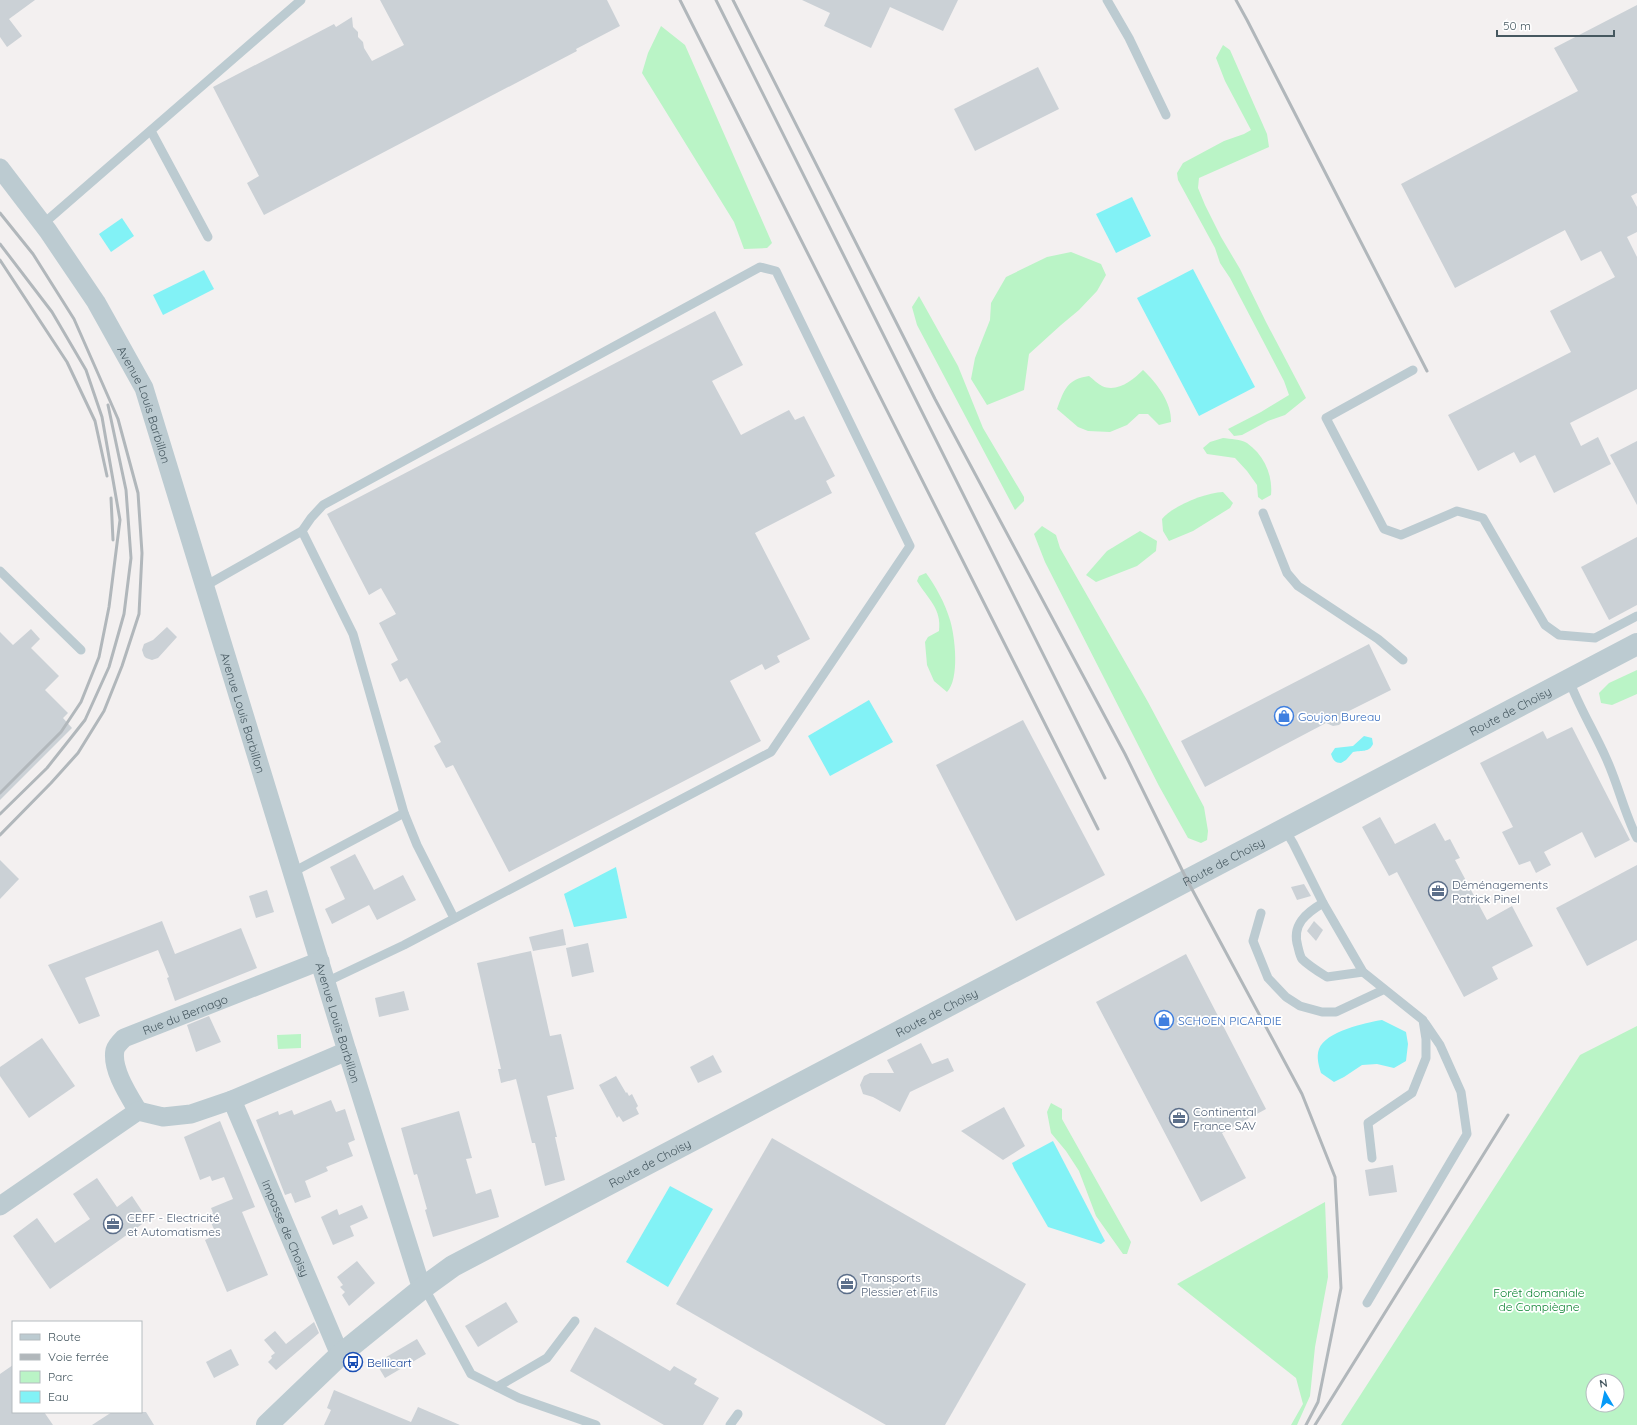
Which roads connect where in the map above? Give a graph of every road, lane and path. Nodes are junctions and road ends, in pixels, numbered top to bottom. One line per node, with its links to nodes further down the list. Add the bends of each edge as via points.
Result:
1 (301, 0): 4 (lane)
2 (1107, 0): 3 (lane, via 1129,38)
3 (1166, 115)
4 (150, 131): 6 (lane); 7 (lane)
5 (0, 168): 6 (street, Avenue Louis Barbillon)
6 (43, 224): 12 (street, Avenue Louis Barbillon, via 96,302 144,388)
7 (208, 237)
8 (1413, 370): 13 (lane, via 1326,418 1384,528 1401,535 1457,511 1484,518 1545,625 1559,635 1595,638)
9 (1263, 513): 16 (lane, via 1287,573 1298,586 1378,639)
10 (302, 531): 12 (lane); 18 (lane, via 353,634); 24 (lane, via 323,504 760,267 776,271 910,546 771,752)
11 (0, 571): 15 (lane)
12 (205, 586): 21 (street, Avenue Louis Barbillon)
13 (1637, 616)
14 (1637, 644): 17 (street, Route de Choisy)
15 (80, 650)
16 (1403, 660)
17 (1569, 680): 19 (street, Route de Choisy); 20 (lane, via 1607,759)
18 (404, 813): 21 (lane); 24 (lane, via 417,845)
19 (1285, 830): 22 (lane); 35 (street, Route de Choisy, via 453,1266)
20 (1637, 838)
21 (293, 872): 25 (street, Avenue Louis Barbillon)
22 (1323, 903): 26 (lane); 26 (lane, via 1308,912 1298,925 1297,943 1302,958 1327,977)
23 (1261, 913): 28 (lane, via 1253,941 1268,978 1286,997 1300,1006 1322,1012 1336,1012)
24 (454, 918): 27 (lane)
25 (320, 961): 27 (street, Avenue Louis Barbillon); 32 (street, Rue du Bernago, via 124,1038 115,1049 115,1064 125,1090)
26 (1363, 972): 28 (lane)
27 (326, 982): 30 (street, Avenue Louis Barbillon)
28 (1383, 990): 29 (lane)
29 (1422, 1020): 33 (lane, via 1426,1058 1412,1093 1368,1123); 36 (lane, via 1440,1045 1461,1092 1467,1134)
30 (347, 1051): 31 (street); 35 (street, Avenue Louis Barbillon, via 419,1280)
31 (232, 1100): 32 (street, via 191,1114 170,1117); 38 (street, Impasse de Choisy)
32 (138, 1111): 34 (street)
33 (1372, 1158)
34 (0, 1206)
35 (424, 1287): 38 (street, Route de Choisy); 39 (lane, via 471,1374)
36 (1367, 1303)
37 (575, 1321): 39 (lane, via 547,1358)
38 (340, 1355): 41 (street, Route de Choisy)
39 (497, 1387): 42 (lane, via 519,1398)
40 (738, 1414): 43 (lane)
41 (267, 1425)
42 (596, 1425)
43 (730, 1425)

